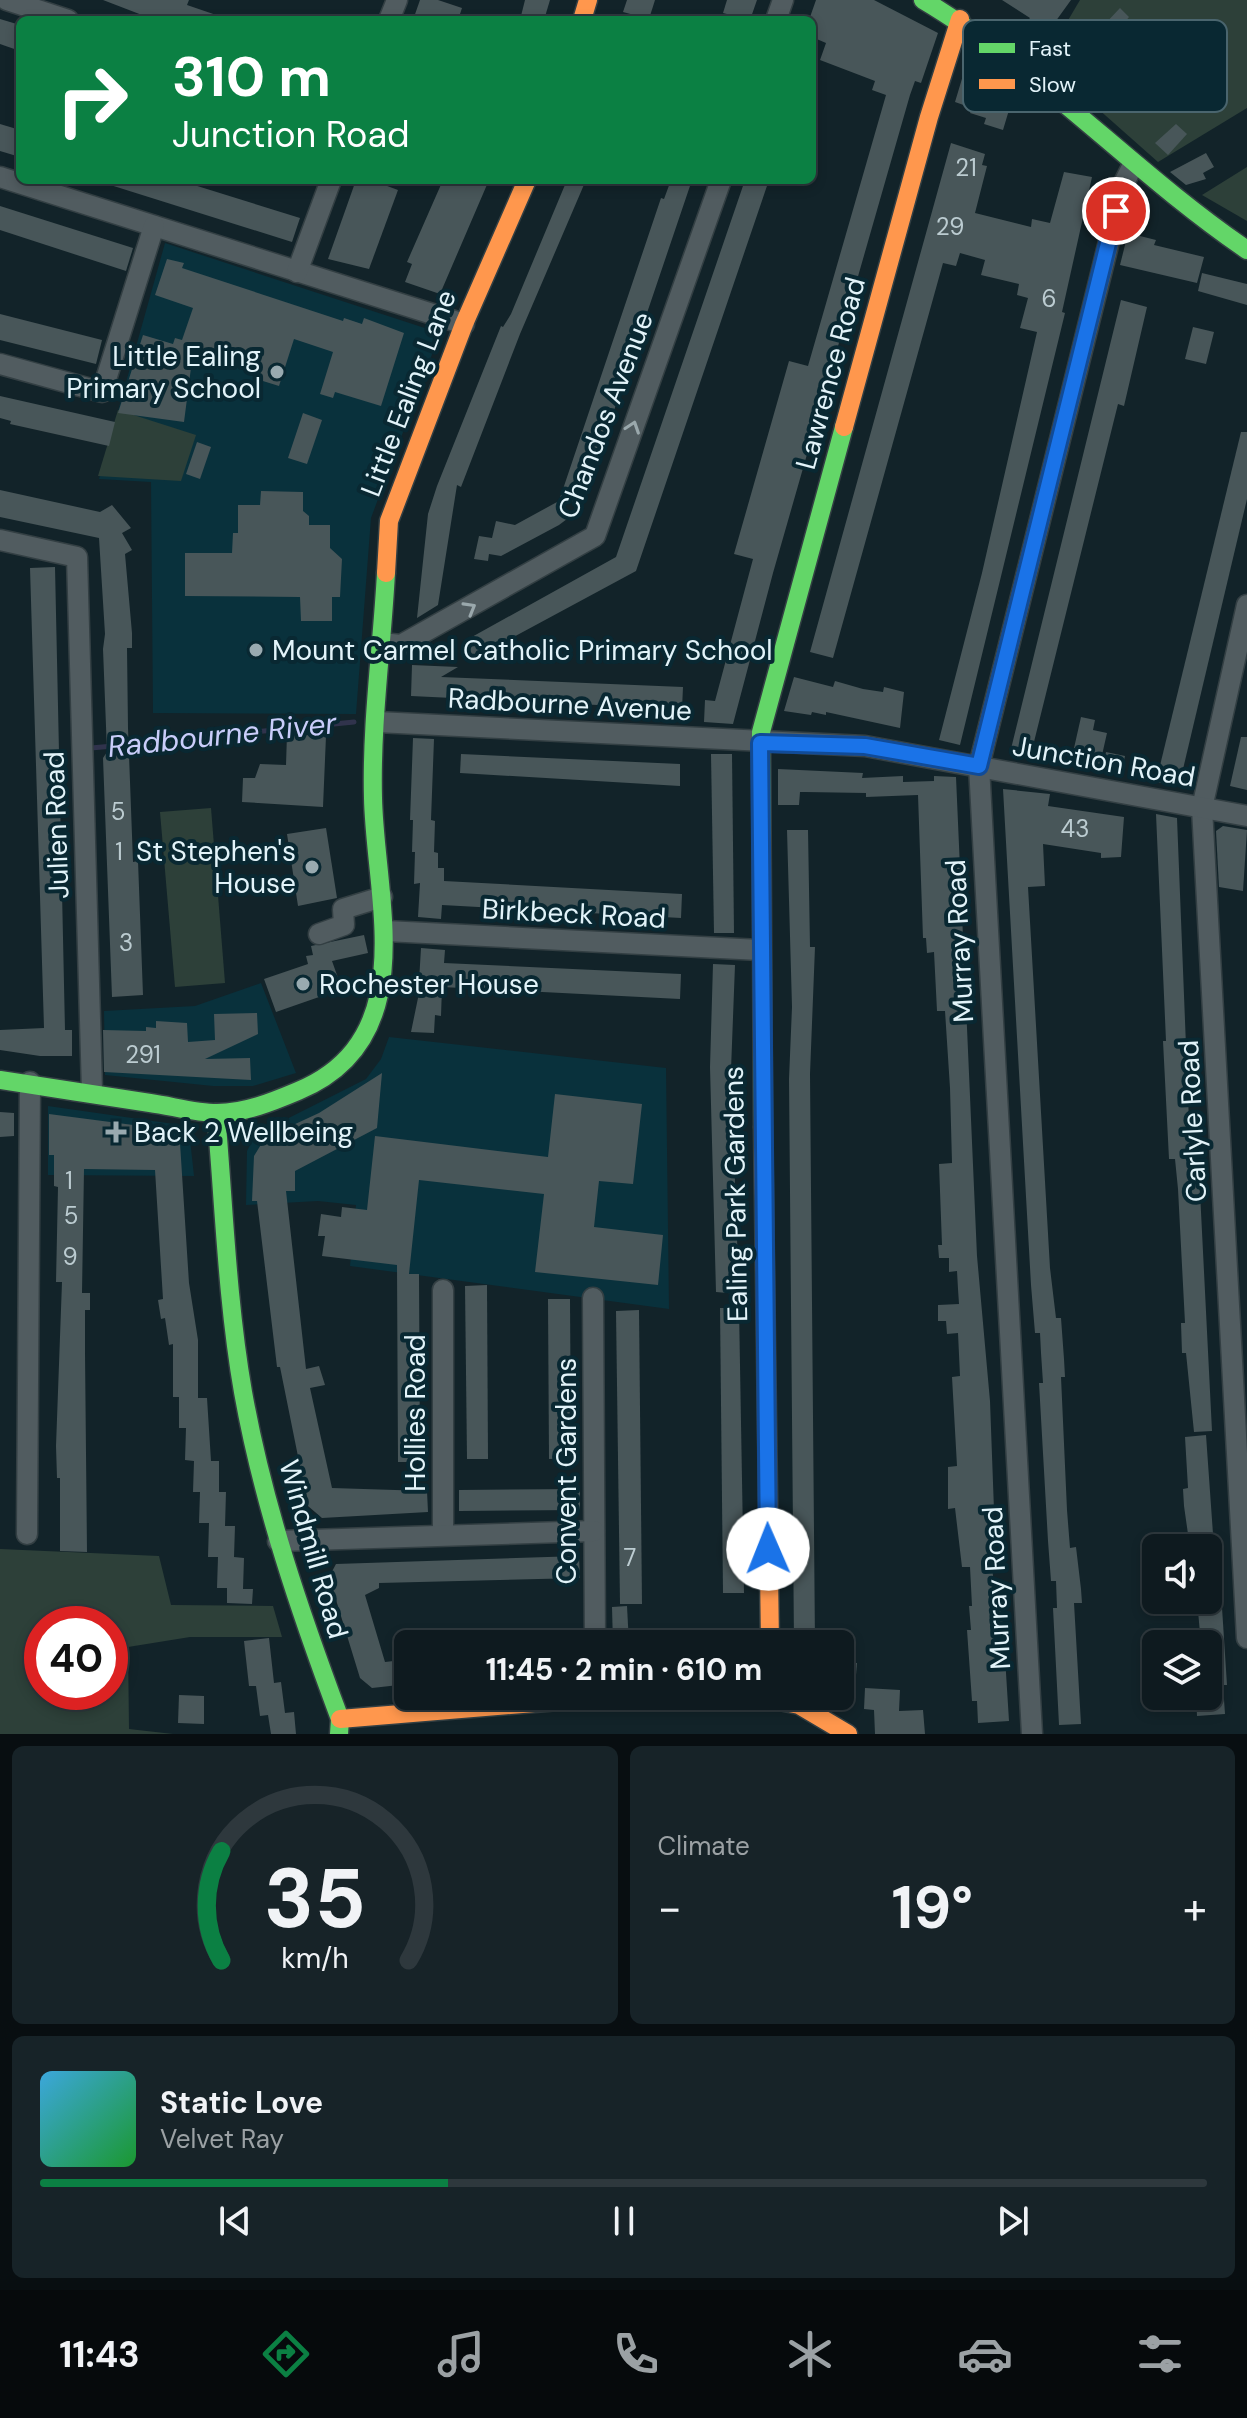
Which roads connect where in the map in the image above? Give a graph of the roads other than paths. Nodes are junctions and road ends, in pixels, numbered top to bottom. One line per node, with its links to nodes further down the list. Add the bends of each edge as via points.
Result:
1 (7, 0): 3 (street)
2 (923, 0): 4 (main road)
3 (56, 16)
4 (960, 19): 5 (main road); 21 (main road, Lawrence Road)
5 (963, 21)
6 (1073, 112): 7 (main road)
7 (1133, 165): 13 (main road, via 1199,220); 22 (street, Murray Road, via 1123,185)
8 (22, 184): 12 (street)
9 (330, 184): 14 (street)
10 (525, 184): 15 (main road, Little Ealing Lane)
11 (720, 184): 19 (street, Chandos Avenue, one-way to 11, via 401,645 595,536)
12 (154, 226): 14 (street); 16 (street, via 102,392)
13 (1247, 250)
14 (297, 272): 15 (street)
15 (464, 324): 19 (main road, Little Ealing Lane, via 394,504)
16 (0, 364)
17 (0, 540): 31 (street, Julien Road, via 77,557)
18 (1247, 605): 23 (street, Carlyle Road)
19 (381, 643): 20 (main road, Little Ealing Lane)
20 (377, 722): 21 (street, Radbourne Avenue); 25 (main road, Little Ealing Lane, via 373,798)
21 (760, 743): 22 (street, Junction Road, via 865,746); 28 (main road, Ealing Park Gardens)
22 (979, 766): 23 (street, Junction Road); 46 (street, Murray Road)
23 (1202, 808): 24 (street, Junction Road); 41 (street, Carlyle Road)
24 (1247, 816)
25 (382, 897): 26 (main road, Little Ealing Lane); 27 (street, via 343,909 344,925)
26 (386, 931): 28 (street, Birkbeck Road); 32 (main road, Little Ealing Lane, via 377,1004 347,1056 290,1096)
27 (319, 934)
28 (760, 950): 40 (main road, Ealing Park Gardens)
29 (0, 1080): 30 (main road, Little Ealing Lane)
30 (30, 1082): 31 (main road, Little Ealing Lane); 36 (street)
31 (92, 1091): 32 (main road, Little Ealing Lane)
32 (216, 1113): 38 (main road, Windmill Road, via 236,1342)
33 (443, 1290): 37 (street, Hollies Road)
34 (593, 1298): 35 (street, Convent Gardens)
35 (594, 1531): 37 (street); 39 (street, Convent Gardens)
36 (27, 1534)
37 (443, 1535): 38 (street)
38 (278, 1541): 44 (main road, Windmill Road)
39 (595, 1630)
40 (770, 1630)
41 (1247, 1638)
42 (484, 1710): 44 (main road, Windmill Road)
43 (807, 1710): 45 (main road)
44 (340, 1727)
45 (848, 1734)
46 (1032, 1734)

